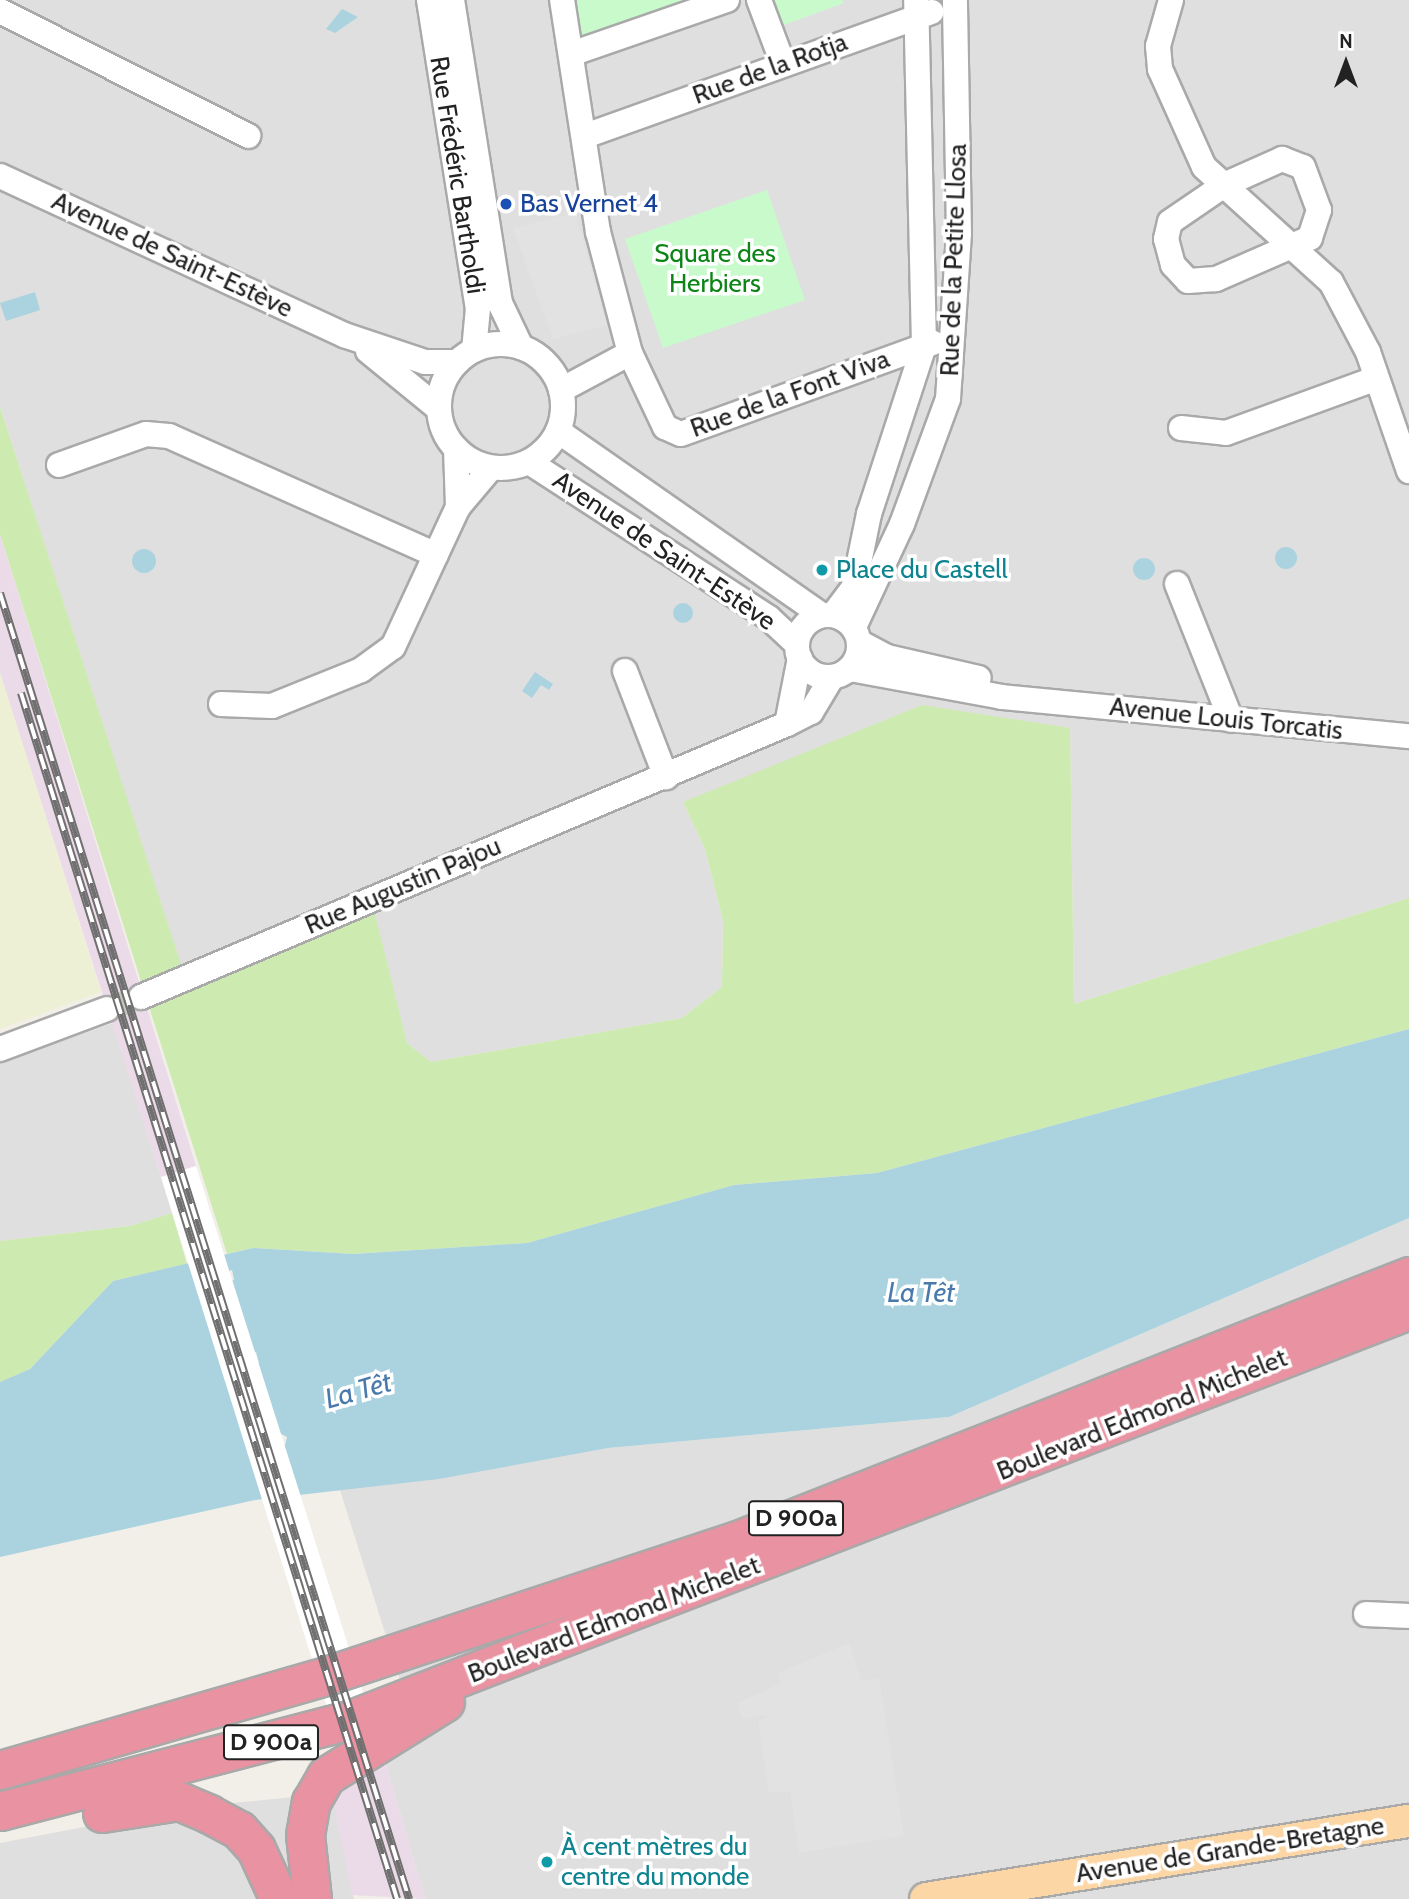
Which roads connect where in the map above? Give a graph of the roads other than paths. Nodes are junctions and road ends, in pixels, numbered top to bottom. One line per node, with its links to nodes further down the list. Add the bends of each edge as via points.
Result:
1 (429, 0): 22 (street, Rue Frédéric Bartholdi, via 478,308)
2 (452, 0): 20 (street, Rue Frédéric Bartholdi, via 500,303)
3 (562, 0): 10 (street, Rue de la Font Viva)
4 (727, 0): 10 (street)
5 (759, 0): 11 (street)
6 (1171, 0): 15 (street, via 1158,46 1160,69 1204,167)
7 (955, 8): 9 (street, Rue de la Rotja); 18 (street, Rue de la Petite Llosa)
8 (0, 11): 12 (street)
9 (918, 16): 11 (street, Rue de la Rotja); 13 (street, Rue de la Rotja); 19 (street, Rue de la Petite Llosa)
10 (571, 54): 13 (street, Rue de la Font Viva)
11 (783, 64): 13 (street, Rue de la Rotja)
12 (248, 136)
13 (586, 143): 21 (street, Rue de la Font Viva, via 598,232)
14 (0, 176): 17 (street, Avenue de Saint-Estève)
15 (1224, 185): 16 (street); 16 (street, via 1282,159 1297,160 1319,210 1310,238); 16 (street, via 1170,222 1173,265 1188,281 1216,278)
16 (1294, 245): 23 (street, via 1331,282 1368,352)
17 (344, 334): 22 (street, Avenue de Saint-Estève, via 425,362); 25 (street, Avenue de Saint-Estève)
18 (954, 337): 19 (street, Rue de la Font Viva); 36 (street, Rue de la Petite Llosa, via 948,399 902,524)
19 (924, 346): 21 (street, Rue de la Font Viva, via 681,434 665,428); 36 (street, Rue de la Petite Llosa, via 869,514)
20 (522, 347): 22 (street); 24 (street, via 553,372)
21 (630, 353): 24 (street)
22 (465, 356): 25 (street)
23 (1374, 379): 26 (street, via 1226,433); 32 (street)
24 (561, 390): 27 (street)
25 (438, 408): 28 (street)
26 (1181, 428)
27 (558, 431): 29 (street); 36 (street, Avenue de Saint-Estève)
28 (456, 449): 31 (street); 33 (street)
29 (529, 462): 31 (street); 37 (street, Avenue de Saint-Estève, via 769,618)
30 (59, 465): 34 (street, via 146,434 169,436)
31 (491, 468): 33 (street)
32 (1409, 471)
33 (458, 507): 34 (street)
34 (436, 555): 41 (street, via 393,647 361,670 272,706)
35 (1177, 584): 42 (street)
36 (842, 625): 37 (street, via 804,626); 39 (street, Rue Augustin Pajou); 40 (street, Avenue Louis Torcatis, via 887,657)
37 (798, 651): 39 (street, Avenue de Saint-Estève, via 813,673); 43 (street)
38 (625, 671): 45 (street)
39 (841, 673): 40 (street, Avenue Louis Torcatis); 43 (street, Rue Augustin Pajou, via 811,712)
40 (1043, 699): 42 (street, Avenue Louis Torcatis)
41 (221, 704)
42 (1231, 720): 44 (street, Avenue Louis Torcatis)
43 (788, 724): 45 (street, Rue Augustin Pajou)
44 (1409, 736)
45 (666, 776): 46 (street, Rue Augustin Pajou)
46 (141, 997)
47 (107, 1009): 48 (street)
48 (0, 1049)
49 (1409, 1278): 54 (highway, Boulevard Edmond Michelet / D 900a, via 735,1541)
50 (1409, 1310): 53 (highway, Boulevard Edmond Michelet / D 900a)
51 (1366, 1614): 52 (street)
52 (1409, 1616)
53 (535, 1650): 57 (highway, Boulevard Edmond Michelet / D 900a, via 349,1720); 62 (highway, via 326,1776 311,1802 305,1835)
54 (261, 1692): 55 (highway); 56 (highway, Boulevard Edmond Michelet / D 900a)
55 (0, 1752)
56 (0, 1770)
57 (0, 1811)
58 (1409, 1821): 60 (main road, Avenue de Grande-Bretagne)
59 (0, 1836): 61 (highway, via 148,1802 179,1801 239,1830 274,1878)
60 (938, 1898)
61 (279, 1899)
62 (312, 1899)

